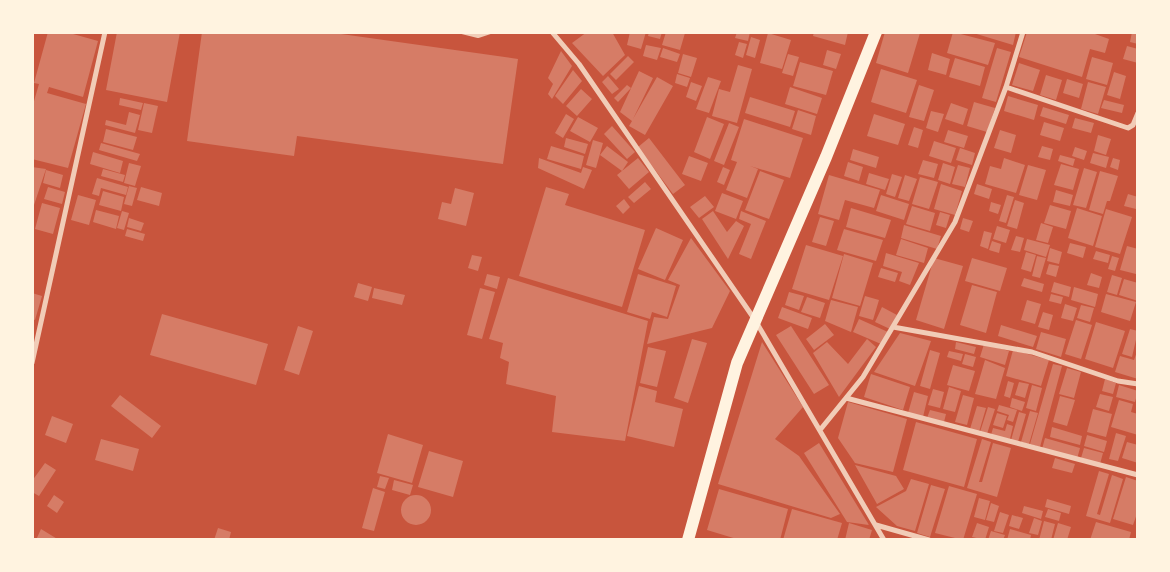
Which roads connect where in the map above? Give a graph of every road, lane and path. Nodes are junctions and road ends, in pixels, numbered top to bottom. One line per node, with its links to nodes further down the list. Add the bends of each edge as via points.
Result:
1 (462, 32): 2 (lane, via 478,36)
2 (490, 32)
3 (552, 32): 9 (street, via 579,64)
4 (876, 32): 9 (highway)
5 (1023, 32): 7 (street)
6 (103, 33): 11 (street)
7 (1006, 87): 8 (street, via 1128,128); 10 (street, via 955,222)
8 (1138, 113)
9 (755, 320): 14 (street); 17 (highway, via 737,363)
10 (893, 327): 12 (street, via 1032,352 1118,381); 13 (street, via 863,377)
11 (32, 363)
12 (1138, 384)
13 (846, 398): 14 (street); 15 (street)
14 (820, 430): 16 (street)
15 (1138, 475)
16 (876, 526): 18 (street); 19 (street)
17 (688, 540)
18 (884, 540)
19 (928, 540)

